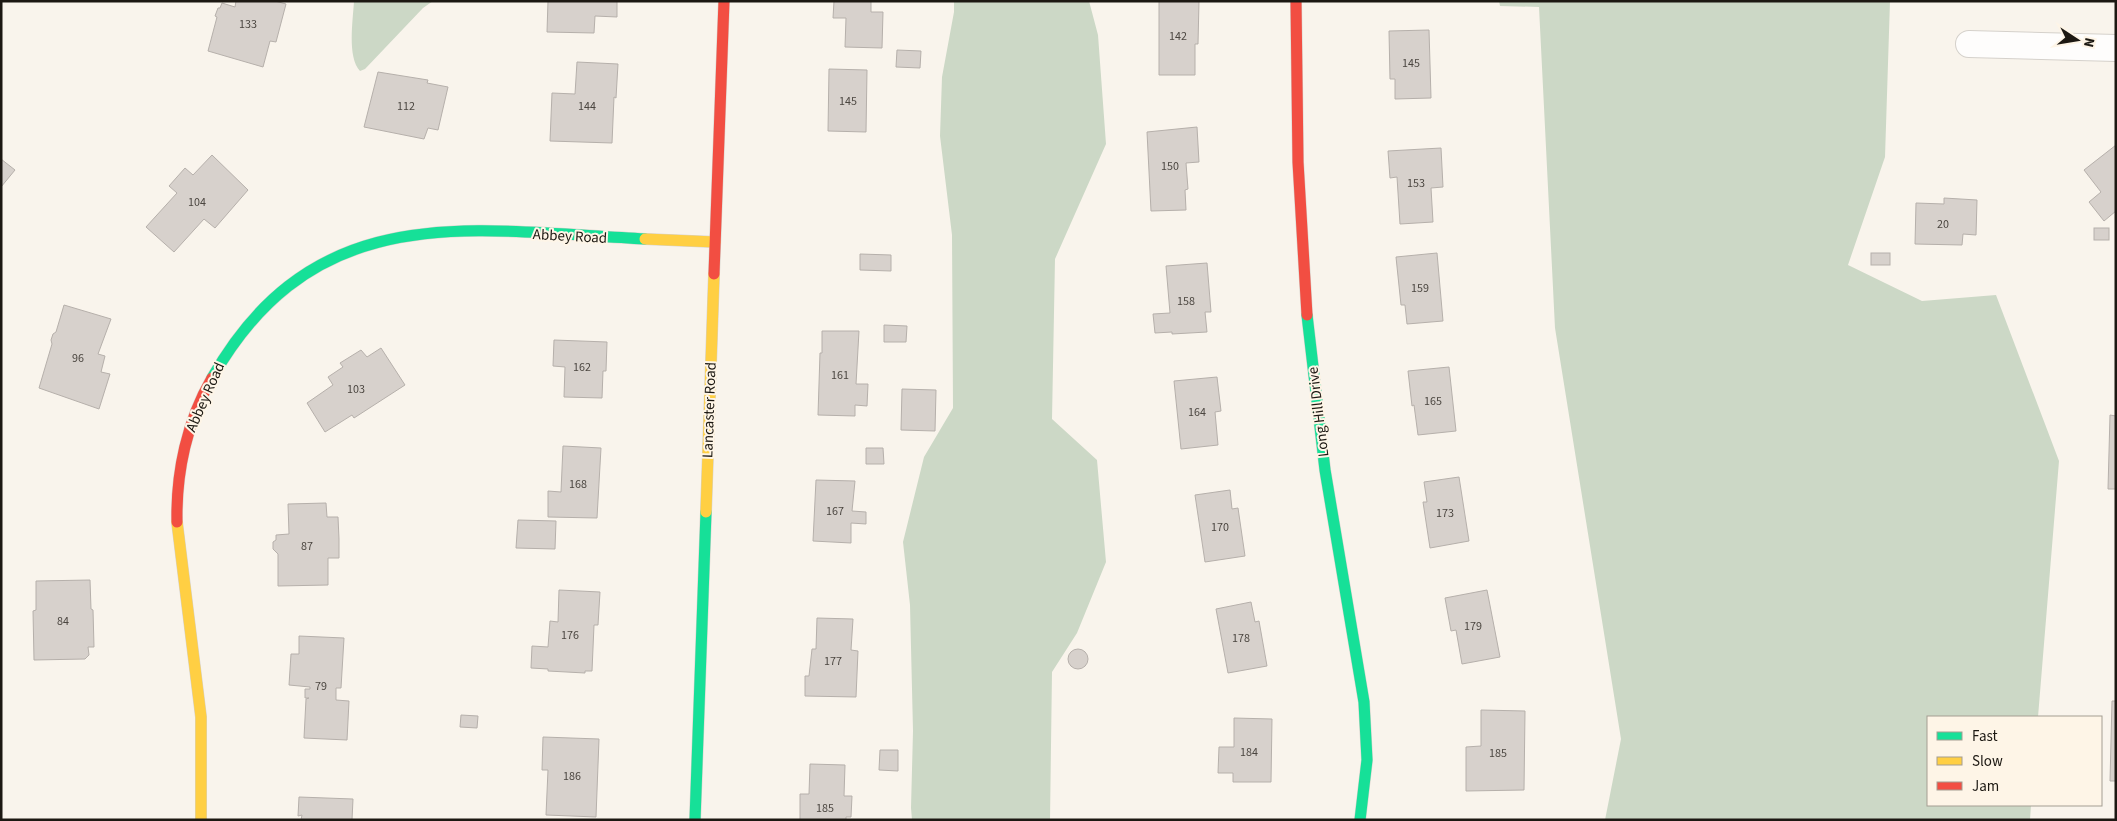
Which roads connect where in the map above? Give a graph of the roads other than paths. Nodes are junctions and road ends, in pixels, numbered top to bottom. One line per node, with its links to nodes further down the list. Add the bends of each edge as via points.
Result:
1 (724, 1): 5 (street, Lancaster Road)
2 (1296, 1): 8 (street, Long Hill Drive, via 1297,137 1309,333 1332,518 1367,719 1366,778)
3 (1969, 44): 4 (street)
4 (2116, 48)
5 (715, 242): 6 (street, Abbey Road, via 460,230 400,236 371,243 317,267 276,297 240,334 211,376 198,406 185,446 177,503 177,536 200,704); 7 (street, Lancaster Road)
6 (201, 820)
7 (695, 820)
8 (1360, 820)

